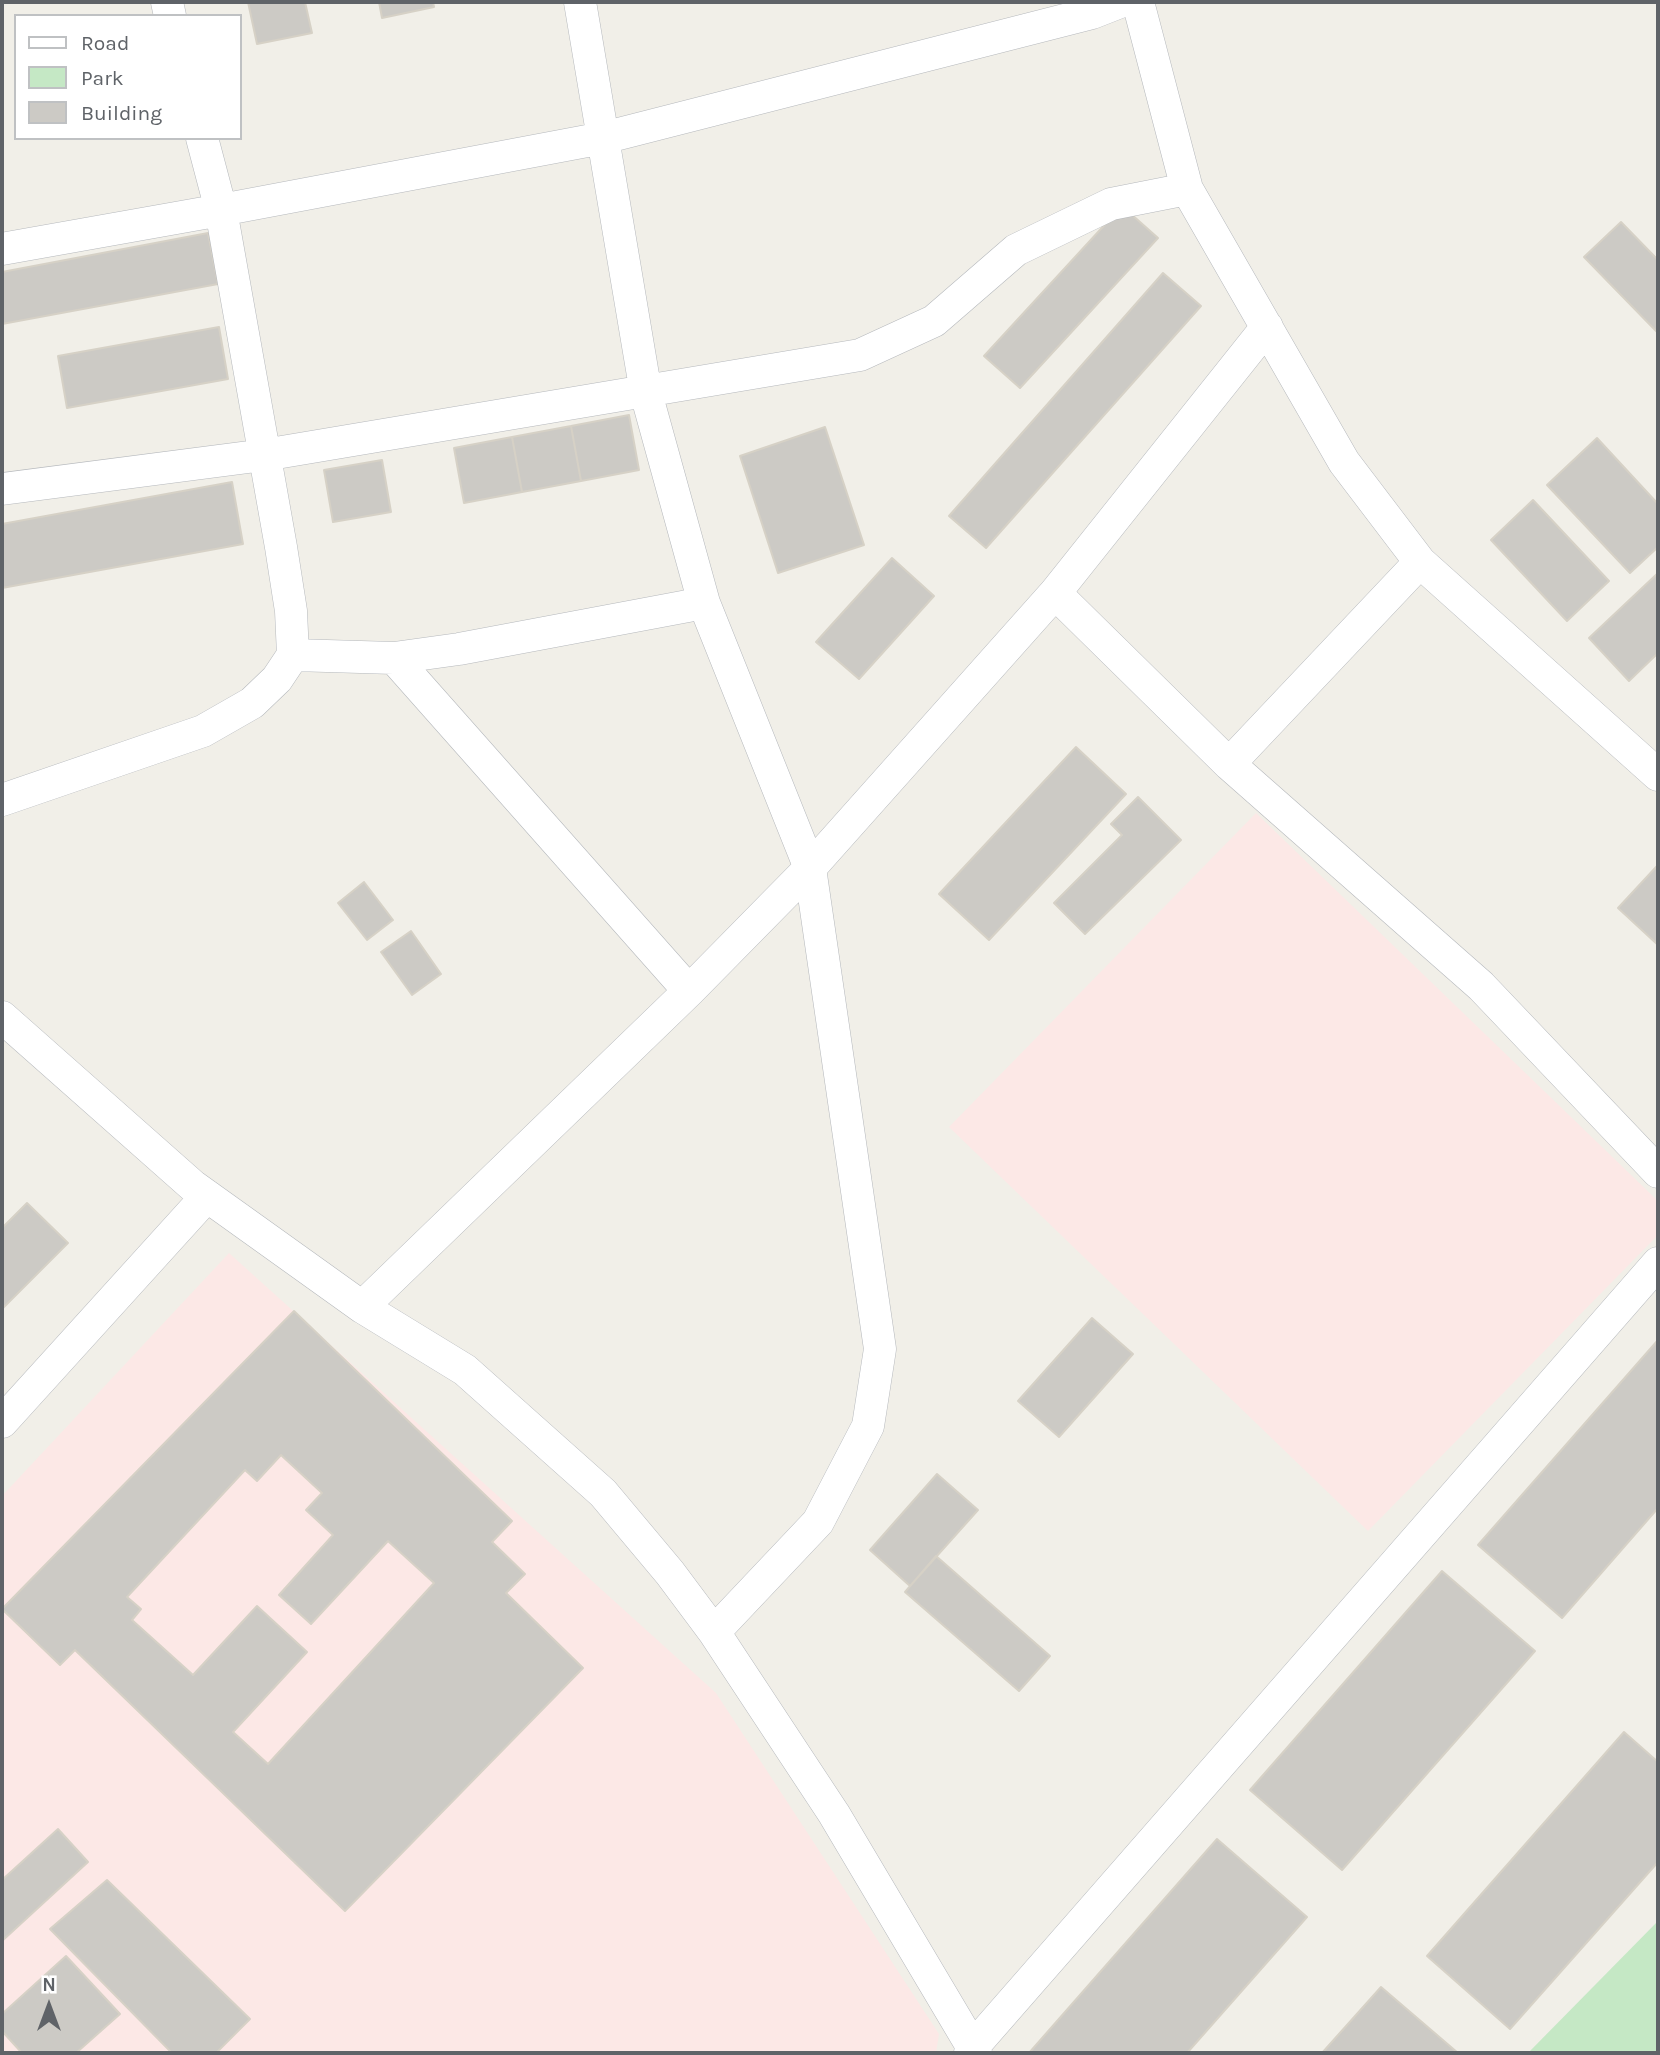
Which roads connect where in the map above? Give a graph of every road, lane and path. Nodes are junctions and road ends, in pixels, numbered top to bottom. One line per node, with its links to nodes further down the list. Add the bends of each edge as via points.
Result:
1 (580, 2): 4 (street)
2 (1120, 2): 4 (street, via 1092,13)
3 (1138, 2): 6 (street)
4 (603, 138): 7 (street); 10 (street)
5 (203, 140): 7 (street)
6 (1187, 189): 9 (street); 10 (street, via 1111,204 1016,250 934,321 860,355)
7 (222, 211): 8 (street); 11 (street)
8 (2, 249)
9 (1267, 327): 13 (street, via 1344,462); 14 (street)
10 (646, 393): 11 (street); 15 (street)
11 (264, 455): 12 (street); 16 (street, via 289,598)
12 (2, 489)
13 (1420, 562): 18 (street); 19 (street)
14 (1055, 593): 18 (street); 21 (street)
15 (704, 603): 17 (street); 21 (street)
16 (293, 654): 17 (street); 20 (street, via 252,704 203,731)
17 (394, 658): 22 (street)
18 (1229, 764): 24 (street, via 1481,986)
19 (1658, 775)
20 (2, 800)
21 (810, 868): 22 (street); 29 (street, via 880,1349 868,1426 818,1522)
22 (689, 991): 27 (street)
23 (2, 1017): 25 (street)
24 (1658, 1172)
25 (207, 1196): 27 (street); 28 (street)
26 (1658, 1263): 30 (street)
27 (362, 1307): 29 (street, via 465,1370 603,1493)
28 (2, 1422)
29 (715, 1632): 30 (street, via 834,1814)
30 (973, 2051)

